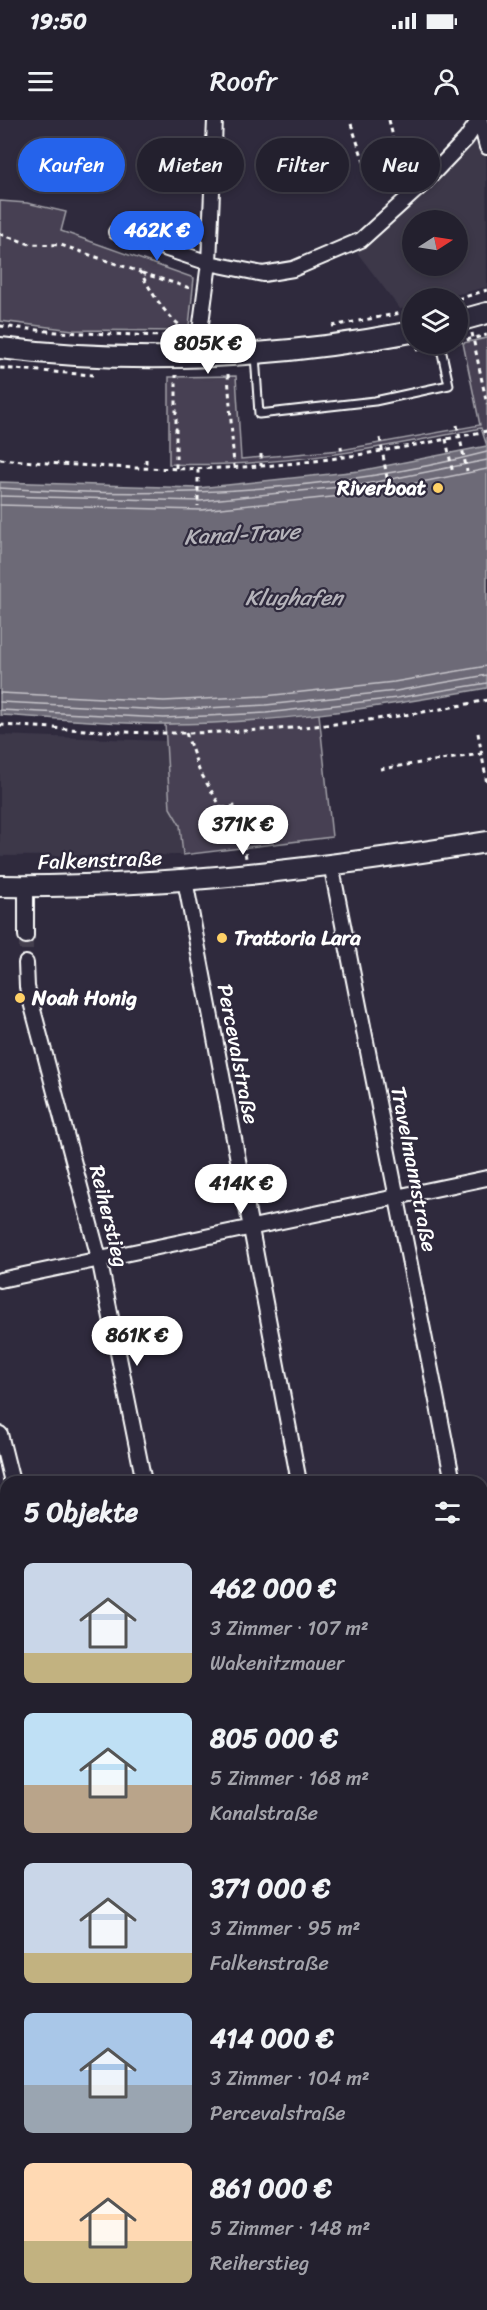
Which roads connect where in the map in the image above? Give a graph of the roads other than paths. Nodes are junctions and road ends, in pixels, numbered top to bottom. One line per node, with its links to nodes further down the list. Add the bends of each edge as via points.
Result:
1 (215, 120): 5 (street)
2 (480, 120): 3 (street); 5 (street, via 423,184 361,240 293,269 263,274)
3 (487, 147)
4 (116, 232): 5 (street)
5 (209, 263): 12 (street)
6 (487, 313): 7 (main road)
7 (468, 318)
8 (402, 334): 11 (main road)
9 (0, 348): 12 (main road, via 113,357)
10 (442, 354): 11 (lane, via 449,385 375,400 259,414)
11 (255, 355): 12 (main road)
12 (200, 357)
13 (487, 842): 14 (main road, Falkenstraße)
14 (331, 864): 15 (main road, Falkenstraße); 21 (street, Travelmannstraße)
15 (185, 880): 17 (main road, Falkenstraße); 22 (street, Percevalstraße)
16 (0, 886): 17 (main road, Falkenstraße)
17 (26, 887): 18 (street)
18 (26, 936)
19 (26, 963): 23 (street, Reiherstieg, via 27,987)
20 (487, 1178): 21 (street)
21 (398, 1197): 22 (street); 29 (street, Travelmannstraße)
22 (249, 1229): 23 (street); 28 (street, Percevalstraße)
23 (99, 1258): 24 (street); 27 (street, Reiherstieg)
24 (0, 1280)
25 (0, 1434): 26 (street)
26 (10, 1476)
27 (143, 1476)
28 (298, 1476)
29 (452, 1476)

